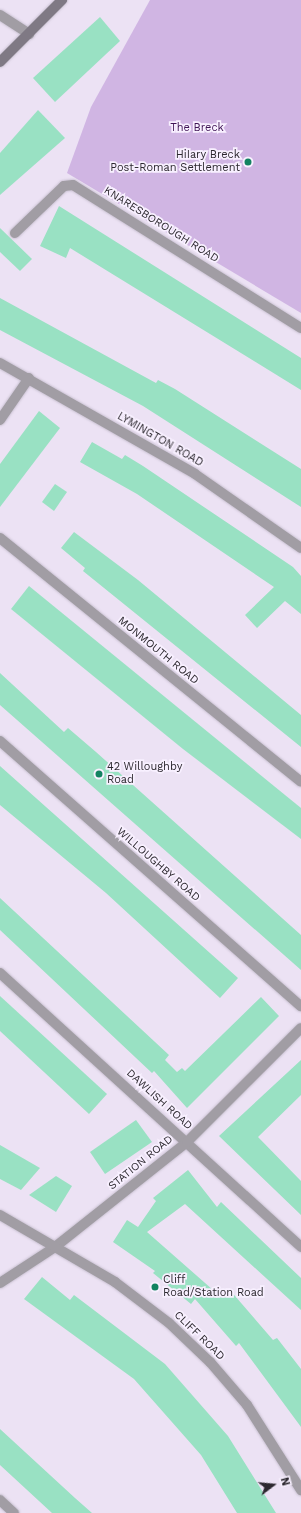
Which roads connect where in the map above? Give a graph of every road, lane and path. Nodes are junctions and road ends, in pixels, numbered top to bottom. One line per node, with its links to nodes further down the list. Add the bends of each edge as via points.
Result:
1 (62, 0): 3 (main road)
2 (0, 15): 3 (street)
3 (29, 34): 4 (main road)
4 (0, 62)
5 (15, 233): 6 (street, KNARESBOROUGH ROAD, via 64,186 73,185)
6 (301, 328)
7 (0, 363): 8 (street, LYMINGTON ROAD)
8 (29, 378): 9 (street); 11 (street, LYMINGTON ROAD, via 195,474)
9 (0, 420)
10 (0, 538): 13 (street, MONMOUTH ROAD)
11 (301, 548)
12 (0, 741): 15 (street, WILLOUGHBY ROAD)
13 (301, 782)
14 (0, 973): 17 (street, DAWLISH ROAD)
15 (301, 1006)
16 (301, 1028): 17 (street, STATION ROAD)
17 (187, 1142): 19 (street, DAWLISH ROAD); 20 (street, STATION ROAD)
18 (0, 1215): 20 (street, CLIFF ROAD)
19 (301, 1247)
20 (55, 1248): 21 (street, STATION ROAD); 22 (street, CLIFF ROAD, via 115,1282 169,1323 210,1362 247,1405)
21 (0, 1283)
22 (301, 1490)
23 (0, 1500): 24 (street)
24 (14, 1513)

